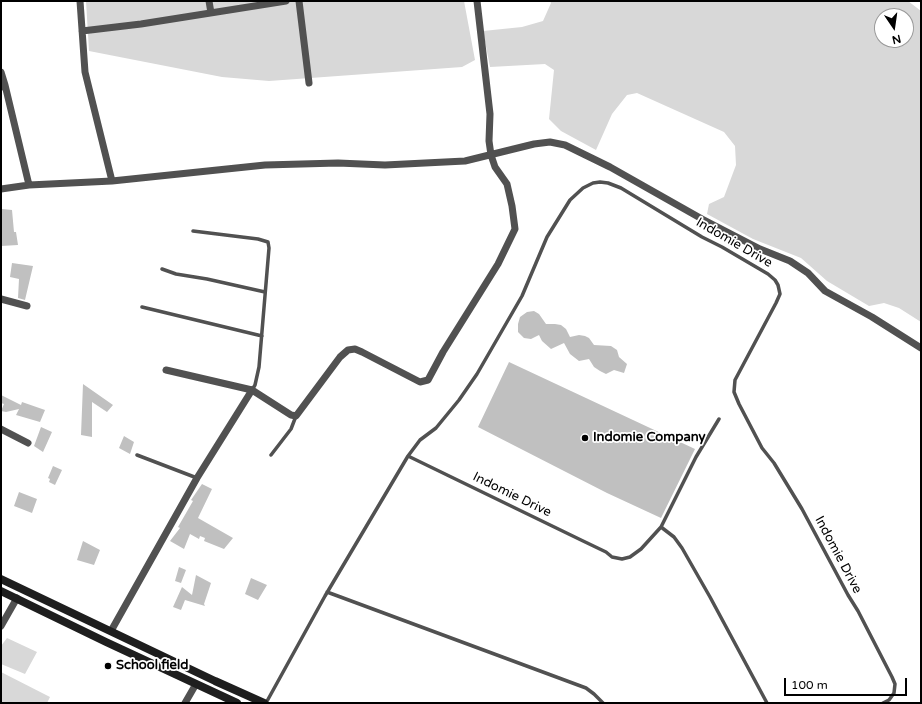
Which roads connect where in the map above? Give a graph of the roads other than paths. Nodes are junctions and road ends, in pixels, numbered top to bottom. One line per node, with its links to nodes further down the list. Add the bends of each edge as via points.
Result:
1 (80, 1): 7 (street)
2 (209, 1): 6 (street)
3 (286, 1): 6 (street)
4 (298, 1): 9 (street)
5 (477, 1): 11 (street, via 490,114)
6 (211, 13): 7 (street)
7 (82, 31): 12 (street, via 85,72)
8 (1, 72): 10 (street)
9 (309, 83)
10 (3, 86): 13 (street)
11 (491, 155): 12 (street, via 465,161 400,165 265,165); 22 (street, via 534,144 550,142 566,145 760,249 790,260 808,273 825,291); 25 (street, via 495,167 507,184 515,229 498,264 428,380 420,382 362,352 348,350)
12 (112, 181): 13 (street)
13 (29, 185): 14 (street)
14 (1, 189)
15 (193, 231): 17 (lane, via 268,242 270,248)
16 (162, 269): 17 (lane)
17 (265, 292): 21 (lane)
18 (1, 299): 19 (street)
19 (27, 306)
20 (142, 308): 21 (lane)
21 (262, 336): 24 (lane, via 259,370)
22 (921, 348)
23 (166, 370): 24 (street)
24 (252, 390): 25 (street); 32 (street)
25 (296, 416): 30 (lane, via 291,429)
26 (719, 419): 33 (lane, Indomie Drive, via 696,457)
27 (1, 429): 28 (street)
28 (28, 443)
29 (137, 455): 32 (lane)
30 (271, 455)
31 (408, 456): 33 (lane, Indomie Drive, via 612,557 630,557 641,550); 36 (lane, Indomie Drive); 46 (lane, Indomie Drive, via 420,440 436,428 477,374 522,296 547,237 570,200 593,183 608,183 621,188 768,274 778,285 780,294 735,380 734,392 762,448 802,509 892,677 895,684 894,693)
32 (197, 478): 39 (street)
33 (661, 527): 45 (lane, via 674,537 682,548)
34 (1, 579): 39 (main road)
35 (1, 591): 37 (main road)
36 (327, 592): 43 (lane, Indomie Drive); 44 (lane, via 586,688)
37 (17, 598): 38 (street); 40 (main road)
38 (1, 626)
39 (111, 631): 43 (main road)
40 (196, 684): 41 (street); 42 (main road)
41 (185, 703)
42 (237, 703)
43 (265, 703)
44 (603, 703)
45 (767, 703)
46 (884, 703)

